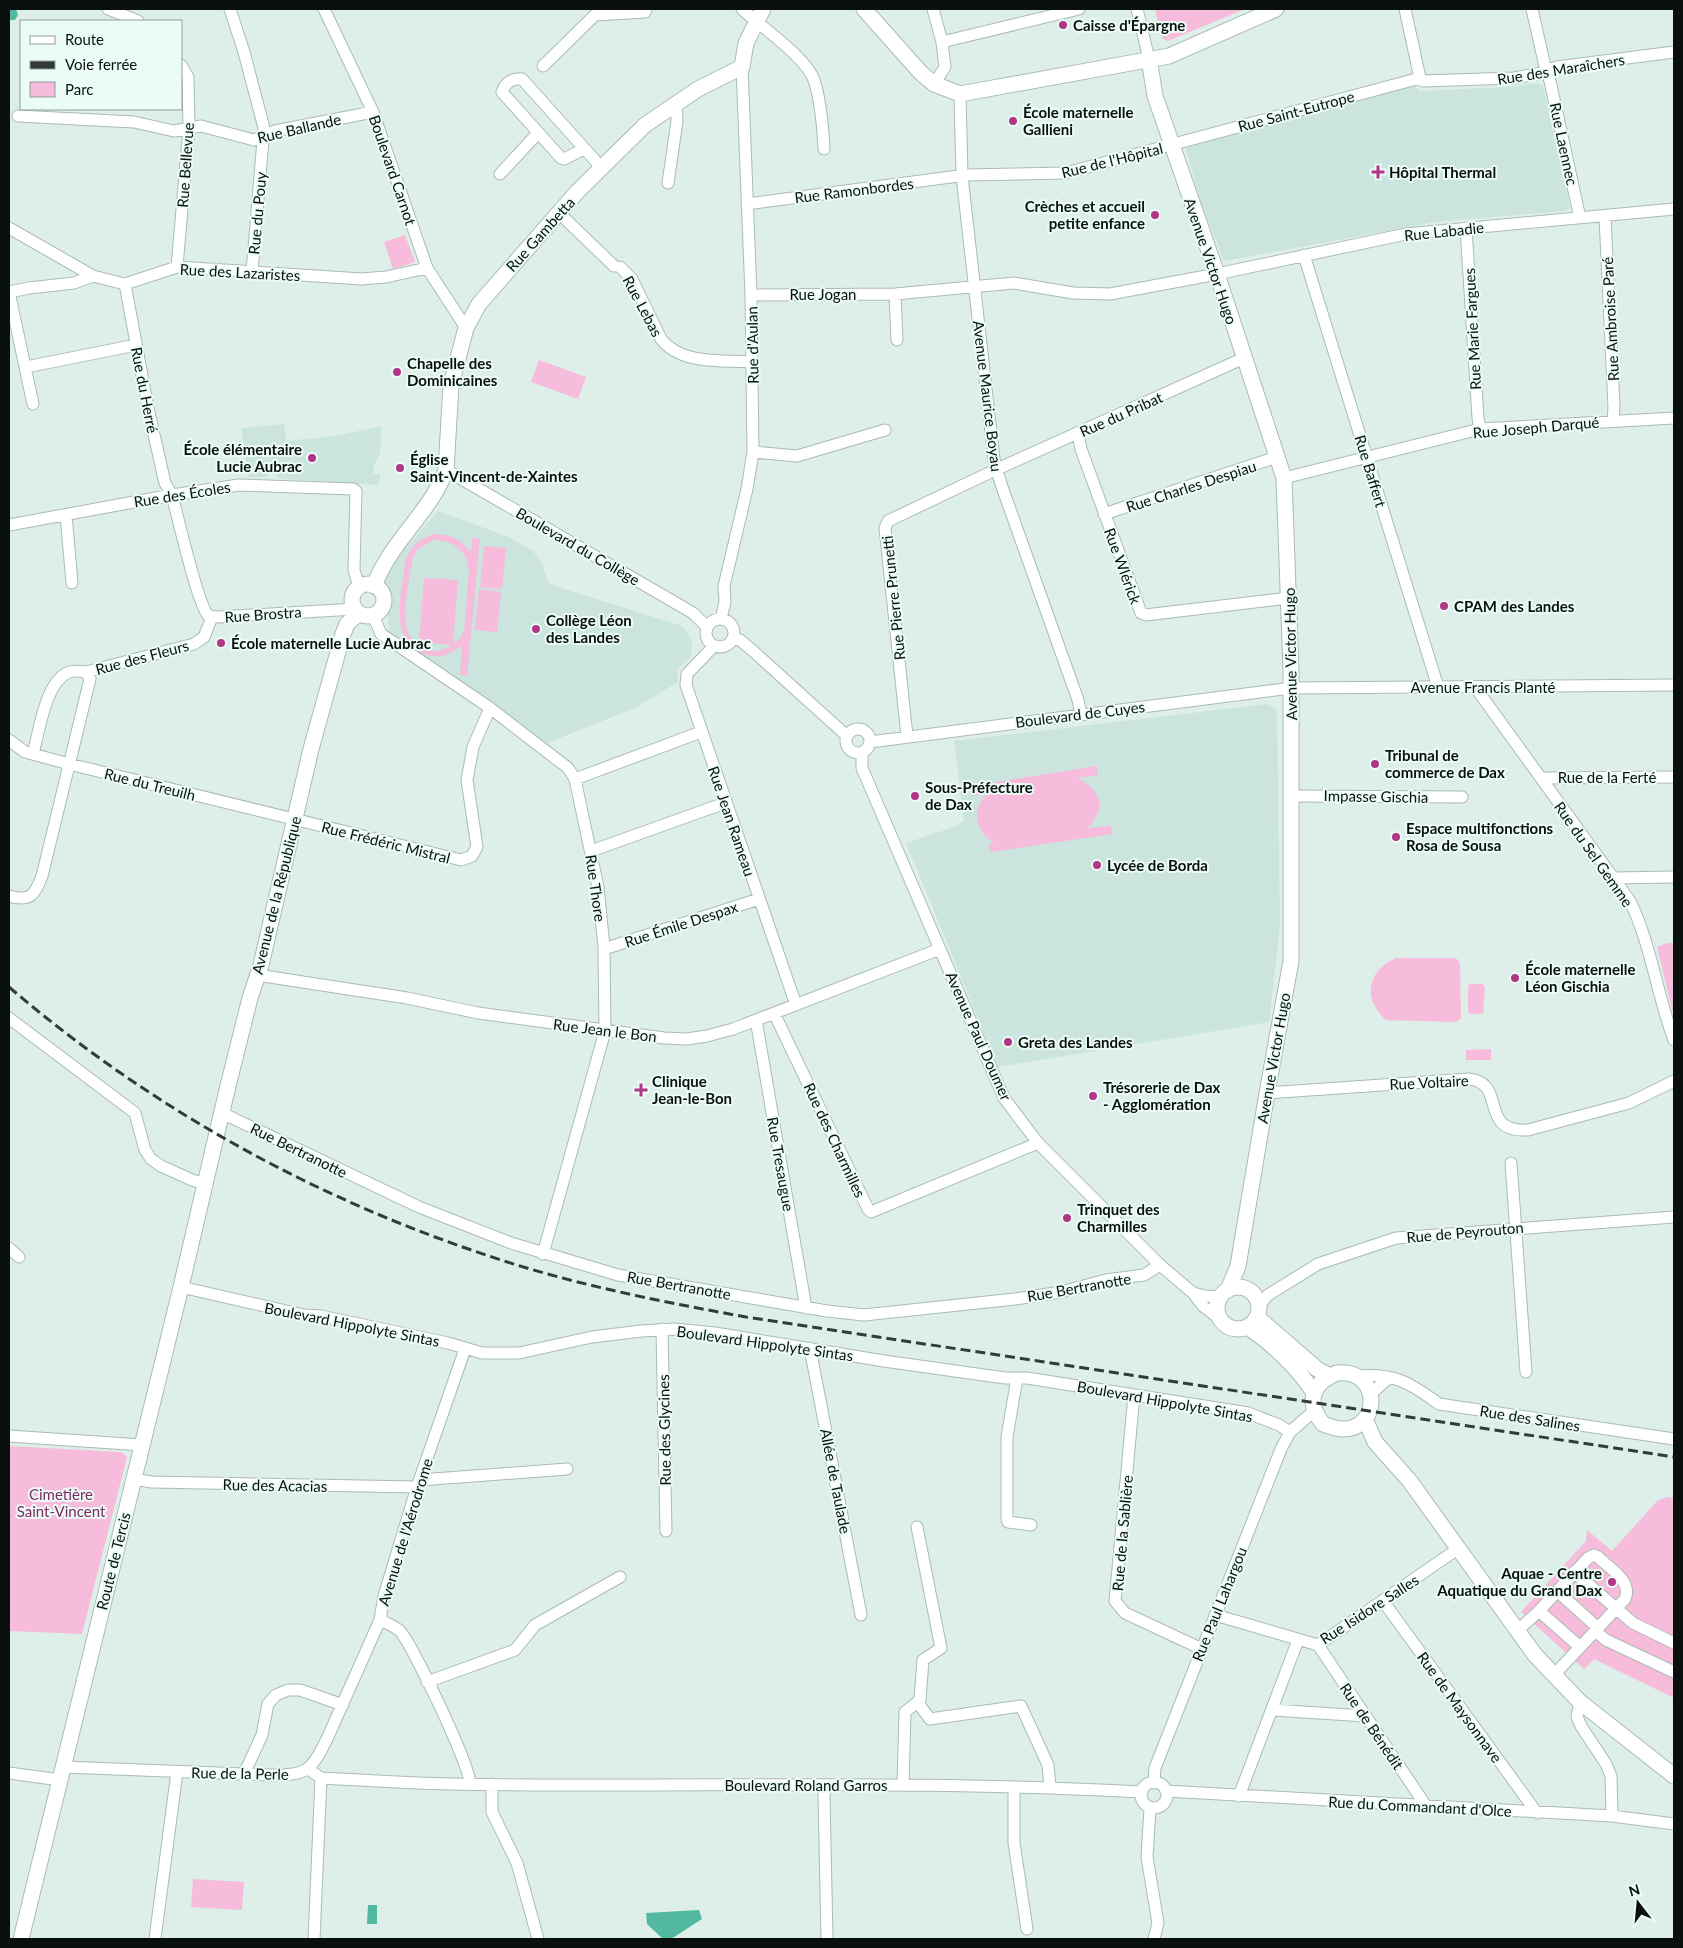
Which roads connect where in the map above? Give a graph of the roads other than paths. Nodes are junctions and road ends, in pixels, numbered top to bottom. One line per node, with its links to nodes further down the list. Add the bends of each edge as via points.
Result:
1 (108, 9): 15 (street)
2 (230, 9): 31 (street, Rue du Pouy)
3 (324, 9): 27 (street, Boulevard Carnot)
4 (646, 9): 19 (street, via 645,12 595,15)
5 (742, 9): 14 (street)
6 (769, 9): 14 (main road)
7 (864, 9): 24 (main road)
8 (933, 9): 16 (street)
9 (1079, 9): 16 (street)
10 (1137, 9): 18 (street)
11 (1276, 9): 18 (main road, via 1169,56)
12 (1405, 9): 23 (street)
13 (1532, 9): 22 (street, Rue Laennec)
14 (760, 16): 21 (main road, via 746,43); 34 (street, via 800,58 814,78)
15 (136, 20)
16 (942, 42): 24 (street, via 945,67)
17 (1674, 52): 22 (street, Rue des Maraîchers)
18 (1149, 59): 25 (main road); 32 (main road, Avenue Victor Hugo, via 1153,90)
19 (543, 66)
20 (182, 67): 29 (street, Rue Bellevue, via 188,77)
21 (742, 67): 26 (main road, Rue Gambetta); 39 (street, Rue d'Aulan)
22 (1546, 71): 23 (street, Rue des Maraîchers, via 1485,80 1423,81); 43 (street, Rue Laennec)
23 (1420, 78): 32 (street, Rue Saint-Eutrope)
24 (934, 84): 25 (main road)
25 (960, 94): 37 (street, Avenue Maurice Boyau)
26 (676, 103): 35 (main road, Rue Gambetta, via 645,125); 38 (street, via 677,121)
27 (373, 112): 31 (street, Rue Ballande, via 285,128); 48 (street, Boulevard Carnot)
28 (18, 116): 29 (street, Rue Ballande, via 134,122 174,131)
29 (189, 128): 31 (street, Rue Ballande, via 208,127 254,140); 47 (street, Rue Bellevue)
30 (538, 133): 33 (street, via 560,158); 33 (street, via 502,92 512,80 522,79); 36 (street)
31 (264, 136): 49 (street, Rue du Pouy)
32 (1172, 146): 37 (street, Rue de l'Hôpital, via 1060,174); 50 (main road, Avenue Victor Hugo)
33 (584, 149): 35 (street)
34 (824, 149)
35 (601, 167): 41 (main road, Rue Gambetta)
36 (500, 174)
37 (962, 176): 39 (street, Rue Ramonbordes); 53 (street, Avenue Maurice Boyau)
38 (668, 183)
39 (747, 204): 56 (street, Rue d'Aulan)
40 (1674, 209): 42 (street, Rue Labadie)
41 (559, 213): 57 (main road, Rue Gambetta, via 479,304); 61 (street, Rue Lebas, via 632,279 666,347 692,358)
42 (1605, 217): 43 (street, Rue Labadie); 65 (street, Rue Ambroise Paré)
43 (1580, 218): 45 (street, Rue Labadie)
44 (9, 228): 51 (street)
45 (1466, 228): 46 (street, Rue Labadie, via 1406,234); 66 (street, Rue Marie Fargues)
46 (1304, 255): 50 (street, Rue Labadie); 70 (street, Rue Baffert)
47 (177, 267): 49 (street, Rue des Lazaristes); 52 (street, Rue des Lazaristes)
48 (427, 268): 49 (street, Rue des Lazaristes, via 362,279); 57 (street, Boulevard Carnot)
49 (252, 272)
50 (1217, 274): 53 (street, Rue Labadie, via 1110,294 1073,293 1014,283); 60 (main road, Avenue Victor Hugo)
51 (93, 276): 52 (street); 54 (street, via 74,283)
52 (124, 284): 59 (street, Rue du Herré)
53 (975, 287): 55 (street, Rue Jogan); 73 (street, Avenue Maurice Boyau)
54 (9, 292): 62 (street)
55 (895, 294): 56 (street, Rue Jogan); 58 (street)
56 (751, 295): 61 (street, Rue d'Aulan)
57 (466, 328): 72 (main road, Rue Gambetta, via 451,385)
58 (897, 340)
59 (136, 345): 62 (street); 75 (street, Rue du Herré, via 165,483)
60 (1244, 358): 68 (street, Rue du Pribat); 71 (main road, Avenue Victor Hugo)
61 (752, 362): 69 (street, Rue d'Aulan)
62 (26, 367): 63 (street)
63 (33, 404)
64 (1674, 418): 65 (street, Rue Joseph Darqué)
65 (1613, 421): 66 (street, Rue Joseph Darqué)
66 (1480, 429): 70 (street, Rue Joseph Darqué)
67 (885, 430): 69 (street, via 797,456)
68 (1078, 434): 73 (street, Rue du Pribat); 77 (street, Rue Wlérick)
69 (753, 452): 85 (street, Rue d'Aulan, via 724,586 726,602)
70 (1366, 456): 74 (street, Rue Joseph Darqué); 91 (street, Rue Baffert)
71 (1277, 458): 74 (main road, Avenue Victor Hugo); 77 (street, Rue Charles Despiau)
72 (446, 470): 80 (main road, via 434,494 383,565); 86 (street, Boulevard du Collège, via 692,613)
73 (997, 470): 95 (street, Avenue Maurice Boyau); 98 (street, Rue Pierre Prunetti, via 886,524)
74 (1284, 478): 82 (main road, Avenue Victor Hugo)
75 (172, 495): 76 (street, Rue des Écoles); 81 (street, Rue des Écoles, via 239,485 353,489 356,491 354,570); 84 (street, Rue Brostra, via 195,580 207,614)
76 (66, 514): 78 (street, Rue des Écoles); 79 (street)
77 (1104, 514): 82 (street, Rue Wlérick, via 1141,612 1146,615)
78 (9, 525)
79 (72, 584)
80 (374, 586): 81 (main road, via 366,584); 83 (main road, via 384,598 381,608)
81 (359, 587): 83 (main road, via 352,600)
82 (1289, 598): 93 (main road, Avenue Victor Hugo)
83 (363, 612): 84 (street, Rue Brostra); 94 (street, Rue Thore, via 381,634); 110 (main road, Avenue de la République, via 347,624 342,634)
84 (212, 617): 89 (street, Rue des Fleurs, via 204,637 194,644)
85 (721, 619): 86 (street); 87 (street, via 732,626)
86 (707, 627): 88 (street, via 706,636)
87 (733, 639): 88 (street, via 727,645); 97 (street, via 740,640 753,651)
88 (714, 646): 96 (street, Rue Jean Rameau, via 687,674 686,685)
89 (86, 672): 102 (street, Rue des Fleurs, via 68,672 54,685); 103 (street, Rue des Fleurs, via 90,680)
90 (1674, 685): 92 (street, Avenue Francis Planté)
91 (1438, 687): 92 (street, Avenue Francis Planté); 93 (street, Avenue Francis Planté)
92 (1475, 687): 105 (street, Rue du Sel Gemme)
93 (1291, 688): 95 (street, Boulevard de Cuyes); 107 (main road, Avenue Victor Hugo)
94 (490, 708): 106 (street, Rue Thore, via 568,768); 110 (street, Rue Frédéric Mistral, via 473,747 467,780 477,847 472,856 461,860)
95 (1081, 714): 98 (street, Boulevard de Cuyes)
96 (701, 732): 106 (street); 109 (street, Rue Jean Rameau)
97 (847, 736): 100 (street, via 853,730 862,729); 101 (street, via 848,748)
98 (907, 736): 100 (street, Boulevard de Cuyes)
99 (9, 740): 102 (street, Rue du Treuilh)
100 (870, 742): 101 (street)
101 (862, 752): 117 (street, Avenue Paul Doumer, via 862,768)
102 (33, 754): 103 (street, Rue du Treuilh)
103 (69, 764): 110 (street, Rue du Treuilh); 114 (street, Rue des Fleurs, via 36,892 18,898)
104 (1674, 777): 105 (street, Rue de la Ferté)
105 (1540, 778): 112 (street, Rue du Sel Gemme)
106 (575, 779): 111 (street, Rue Thore)
107 (1291, 796): 108 (street, Impasse Gischia); 126 (main road, Avenue Victor Hugo, via 1291,961)
108 (1462, 797)
109 (726, 803): 111 (street); 115 (street, Rue Jean Rameau)
110 (296, 820): 118 (main road, Avenue de la République)
111 (591, 851): 116 (street, Rue Thore)
112 (1613, 878): 113 (street); 124 (street, Rue du Sel Gemme, via 1630,901 1642,930)
113 (1674, 878)
114 (9, 896)
115 (759, 898): 116 (street, Rue Émile Despax); 119 (street, Rue Jean Rameau)
116 (604, 947): 123 (street, Rue Thore)
117 (940, 949): 119 (street, Rue Jean le Bon); 128 (street, Avenue Paul Doumer, via 1004,1098)
118 (258, 975): 123 (street, Rue Jean le Bon); 127 (main road, Avenue de la République)
119 (796, 1005): 120 (street, Rue Jean le Bon)
120 (774, 1013): 121 (street, Rue Jean le Bon); 128 (street, Rue des Charmilles, via 871,1212)
121 (756, 1020): 123 (street, Rue Jean le Bon, via 716,1034 687,1039); 142 (street, Rue Tresaugue)
122 (10, 1023): 130 (street, via 135,1113 145,1150 151,1159)
123 (606, 1031): 134 (street, Rue Thore)
124 (1674, 1040)
125 (1674, 1081): 126 (street, Rue Voltaire, via 1629,1103 1515,1131 1500,1122 1488,1090 1478,1080)
126 (1267, 1093): 137 (main road, Avenue Victor Hugo)
127 (222, 1113): 130 (main road, Avenue de la République); 134 (street, Rue Bertranotte, via 419,1207)
128 (1038, 1144): 136 (street, Avenue Paul Doumer)
129 (1510, 1162): 132 (street)
130 (205, 1184): 138 (main road, Route de Tercis)
131 (1674, 1217): 132 (street, Rue de Peyrouton)
132 (1516, 1228): 141 (street, Rue de Peyrouton, via 1396,1238 1318,1264); 147 (street)
133 (9, 1248): 135 (street)
134 (543, 1254): 142 (street, Rue Bertranotte, via 618,1275)
135 (19, 1257)
136 (1160, 1265): 139 (street, Avenue Paul Doumer); 142 (street, Rue Bertranotte, via 1144,1275 1015,1298 864,1315)
137 (1238, 1266): 140 (main road, Avenue Victor Hugo); 141 (main road)
138 (181, 1287): 146 (street, Boulevard Hippolyte Sintas); 163 (main road, Route de Tercis)
139 (1193, 1293): 140 (street); 143 (street, Avenue Paul Doumer)
140 (1224, 1293): 141 (main road, via 1236,1286); 143 (main road, via 1216,1306)
141 (1255, 1305): 143 (main road, via 1232,1328); 148 (main road, via 1317,1369); 152 (main road, via 1256,1332 1301,1375)
142 (806, 1308)
143 (1221, 1320)
144 (662, 1329): 145 (street, Boulevard Hippolyte Sintas, via 715,1333); 146 (street, Boulevard Hippolyte Sintas, via 592,1337 519,1353 482,1353); 169 (street, Rue des Glycines)
145 (810, 1348): 150 (street, Boulevard Hippolyte Sintas); 177 (street, Allée de Taulade)
146 (465, 1349): 166 (street, Avenue de l'Aérodrome)
147 (1526, 1372)
148 (1330, 1376): 149 (main road, via 1344,1372); 152 (main road, via 1321,1382)
149 (1357, 1376): 151 (street, Rue des Salines); 153 (main road)
150 (1017, 1378): 154 (street, Boulevard Hippolyte Sintas); 167 (street, via 1007,1437 1007,1519 1008,1522)
151 (1393, 1378): 153 (street, via 1380,1384); 161 (street, Rue des Salines, via 1422,1391 1439,1404)
152 (1314, 1394): 155 (main road)
153 (1371, 1394): 156 (main road)
154 (1134, 1395): 159 (street, Boulevard Hippolyte Sintas, via 1248,1413); 186 (street, Rue de la Sablière, via 1115,1602 1125,1613)
155 (1314, 1411): 157 (main road); 159 (street, Rue Paul Lahargou)
156 (1365, 1419): 158 (main road); 162 (main road)
157 (1323, 1424): 158 (main road); 159 (street)
158 (1350, 1428): 162 (main road)
159 (1292, 1430): 178 (street, Rue Paul Lahargou, via 1281,1449)
160 (9, 1436): 163 (street)
161 (1674, 1439)
162 (1375, 1442): 170 (main road, via 1409,1480)
163 (142, 1445): 165 (main road, Route de Tercis)
164 (567, 1469): 166 (street, Rue des Acacias)
165 (133, 1479): 166 (street, Rue des Acacias, via 152,1482); 198 (main road, Route de Tercis)
166 (418, 1484): 179 (street, Avenue de l'Aérodrome, via 384,1596)
167 (1031, 1524)
168 (917, 1527): 190 (street, via 941,1648 923,1660 920,1700)
169 (666, 1531)
170 (1459, 1548): 174 (street, Rue Isidore Salles); 181 (main road)
171 (1574, 1572): 173 (street); 175 (street); 175 (street, via 1588,1558 1598,1557 1624,1581 1627,1588 1625,1599)
172 (620, 1577): 189 (street, via 535,1625 515,1650)
173 (1557, 1591): 176 (street); 180 (street)
174 (1383, 1601): 184 (street, Rue Isidore Salles); 214 (street, Rue de Maysonnave)
175 (1615, 1609): 180 (street); 183 (street, via 1632,1623)
176 (1539, 1611): 181 (street); 185 (street)
177 (861, 1615)
178 (1215, 1615): 182 (street, Rue Isidore Salles); 186 (street, Rue Paul Lahargou)
179 (380, 1620): 189 (street, Avenue de l'Aérodrome, via 400,1632); 192 (street, Rue de la Perle)
180 (1596, 1630): 185 (street); 187 (street, via 1606,1640)
181 (1517, 1631): 188 (main road)
182 (1298, 1640): 184 (street, Rue Isidore Salles); 193 (street)
183 (1674, 1643)
184 (1318, 1645): 194 (street, Rue de Bénédit)
185 (1580, 1647): 188 (street)
186 (1202, 1649): 202 (street, Rue Paul Lahargou, via 1155,1768)
187 (1674, 1672)
188 (1554, 1675): 191 (main road)
189 (427, 1682): 203 (street, Avenue de l'Aérodrome, via 461,1752)
190 (917, 1702): 206 (street, via 905,1712); 208 (street, via 930,1719 1021,1706 1048,1765)
191 (1580, 1702): 200 (main road); 215 (street, via 1577,1717 1609,1770)
192 (343, 1705): 195 (street, Rue de la Perle, via 318,1758); 199 (street, via 300,1690 276,1695 268,1704 262,1736)
193 (1272, 1710): 194 (street); 211 (street)
194 (1366, 1716): 212 (street, Rue de Bénédit)
195 (308, 1769): 199 (street, Rue de la Perle, via 292,1775); 201 (street)
196 (177, 1772): 198 (street, Rue de la Perle); 199 (street, Rue de la Perle); 219 (street)
197 (9, 1773): 198 (street, Rue de la Perle)
198 (62, 1774): 218 (main road, Route de Tercis)
199 (244, 1774)
200 (1674, 1776)
201 (321, 1778): 203 (street, Boulevard Roland Garros); 220 (street)
202 (1154, 1783): 209 (street); 210 (street)
203 (470, 1784): 204 (street, Boulevard Roland Garros)
204 (492, 1784): 205 (street, Boulevard Roland Garros); 221 (street, via 492,1812 517,1863)
205 (827, 1785): 206 (street, Boulevard Roland Garros); 222 (street, via 824,1795)
206 (903, 1785): 207 (street, Boulevard Roland Garros)
207 (1014, 1787): 208 (street, Boulevard Roland Garros); 217 (street, via 1014,1843)
208 (1050, 1787): 210 (street, Boulevard Roland Garros)
209 (1166, 1791): 211 (street, Rue du Commandant d'Olce); 213 (street, via 1164,1803)
210 (1142, 1792): 213 (street, via 1144,1803)
211 (1239, 1796): 212 (street, Rue du Commandant d'Olce)
212 (1426, 1806): 214 (street, Rue du Commandant d'Olce)
213 (1150, 1808): 223 (street, via 1147,1857 1158,1923)
214 (1537, 1813): 215 (street, Rue du Commandant d'Olce)
215 (1612, 1816): 216 (street, Rue du Commandant d'Olce)
216 (1674, 1824)
217 (1027, 1929)
218 (21, 1939)
219 (155, 1939)
220 (314, 1939)
221 (538, 1939)
222 (827, 1939)
223 (1154, 1939)

